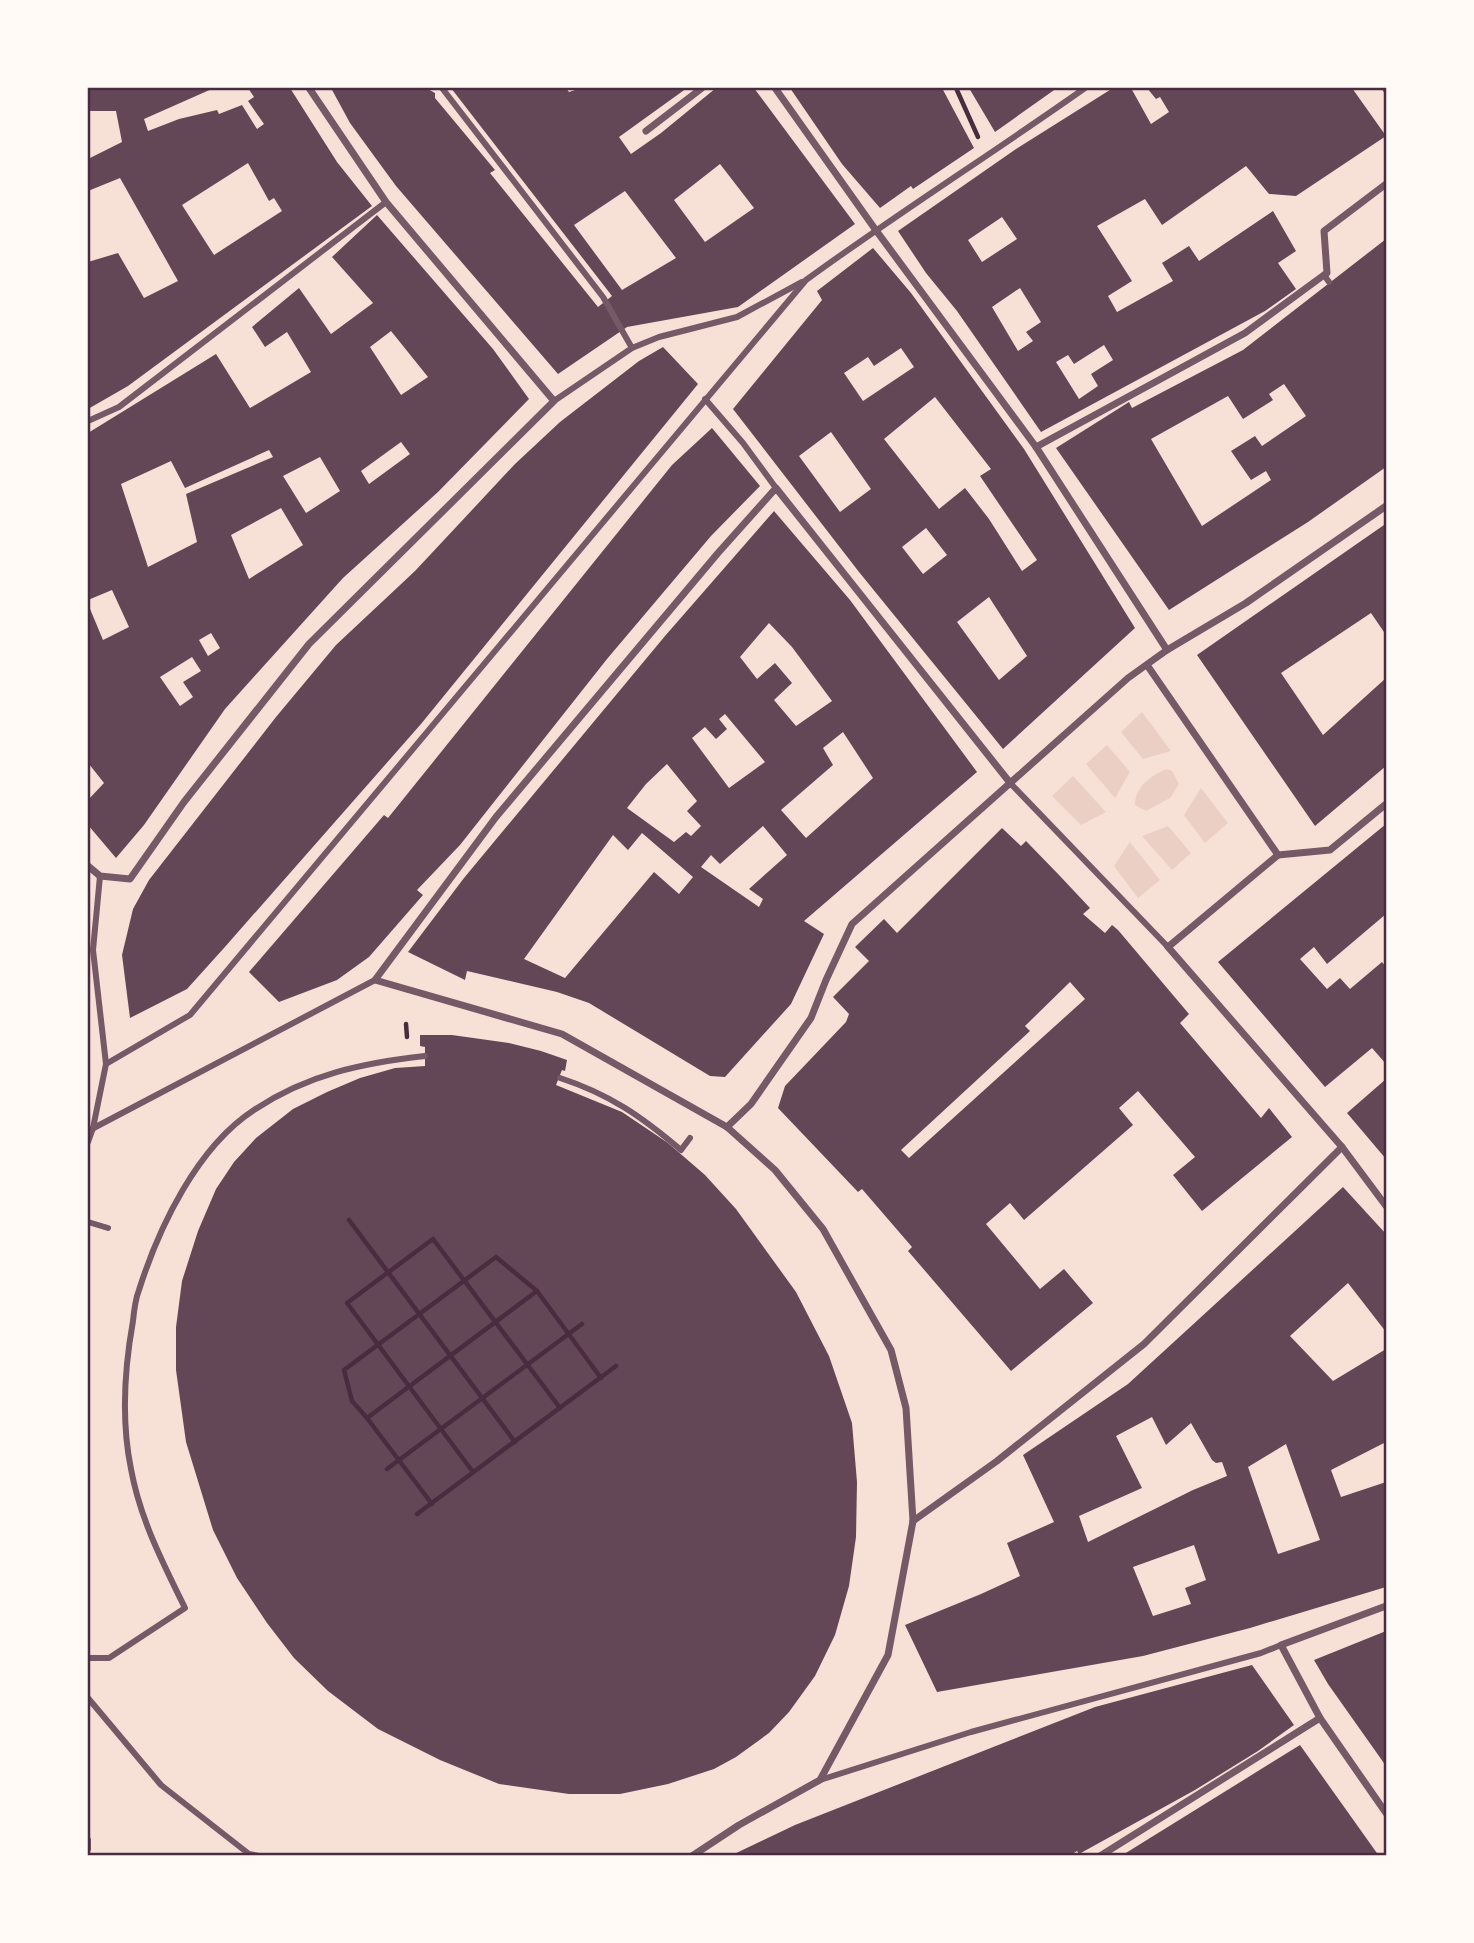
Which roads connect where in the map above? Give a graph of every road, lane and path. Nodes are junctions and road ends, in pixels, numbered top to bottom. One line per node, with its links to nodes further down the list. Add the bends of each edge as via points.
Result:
1 (309, 88): 10 (street)
2 (442, 88): 13 (street, via 603,297)
3 (702, 88): 7 (street)
4 (775, 88): 11 (street)
5 (956, 88): 8 (path)
6 (1085, 88): 8 (street)
7 (646, 131)
8 (987, 157): 11 (street)
9 (1387, 184): 17 (street, via 1324,231 1327,277 1245,333)
10 (386, 202): 15 (street); 16 (street, via 119,407)
11 (875, 229): 12 (street); 17 (street)
12 (806, 280): 13 (street, via 737,317); 14 (street)
13 (632, 348): 15 (street)
14 (705, 399): 18 (street); 30 (street, via 190,1015)
15 (554, 401): 26 (street, via 309,644 184,802 130,879)
16 (88, 421)
17 (1036, 447): 20 (street)
18 (776, 488): 22 (street); 28 (street, via 496,817)
19 (1387, 506): 20 (street, via 1246,603)
20 (1167, 650): 21 (street)
21 (1147, 665): 22 (street); 24 (street)
22 (1011, 784): 27 (street); 32 (street, via 852,923 811,1018 751,1104)
23 (1387, 804): 24 (street, via 1330,850)
24 (1278, 855): 27 (street)
25 (88, 866): 26 (street)
26 (100, 876): 30 (street, via 93,950)
27 (1168, 947): 36 (street)
28 (375, 980): 32 (street, via 562,1034); 33 (street)
29 (425, 1056): 67 (street, via 373,1062 288,1090 251,1111 184,1185 138,1292 127,1354 124,1416 144,1519 185,1608 109,1658)
30 (106, 1064): 33 (street)
31 (560, 1078): 34 (street, via 594,1089 646,1120 681,1150)
32 (727, 1127): 64 (street, via 775,1170 823,1229 891,1349 906,1408)
33 (90, 1129): 35 (street)
34 (690, 1138)
35 (88, 1142)
36 (1342, 1147): 37 (street); 64 (street, via 1144,1345)
37 (1387, 1206)
38 (349, 1220): 41 (path)
39 (88, 1222): 40 (street)
40 (108, 1228)
41 (388, 1272): 42 (path, via 433,1239); 44 (path); 48 (path, via 347,1303)
42 (465, 1281): 43 (path, via 496,1257); 44 (path); 45 (path)
43 (537, 1291): 45 (path); 47 (path)
44 (420, 1314): 48 (path); 49 (path)
45 (496, 1322): 49 (path); 50 (path)
46 (582, 1324): 47 (path)
47 (569, 1334): 50 (path); 52 (path)
48 (378, 1345): 53 (path); 56 (path, via 344,1370 352,1401)
49 (451, 1355): 53 (path); 54 (path)
50 (528, 1364): 54 (path); 55 (path)
51 (616, 1366): 52 (path)
52 (601, 1378): 55 (path)
53 (409, 1387): 56 (path); 57 (path)
54 (483, 1398): 57 (path); 58 (path)
55 (560, 1408): 58 (path)
56 (367, 1418): 59 (path)
57 (441, 1429): 59 (path); 61 (path)
58 (515, 1442): 61 (path)
59 (399, 1460): 60 (path); 62 (path)
60 (387, 1469)
61 (474, 1472): 62 (path)
62 (432, 1504): 63 (path)
63 (417, 1514)
64 (913, 1521): 70 (street, via 888,1655)
65 (1387, 1606): 66 (street)
66 (1281, 1645): 69 (street); 70 (street, via 971,1732)
67 (88, 1658)
68 (88, 1698): 74 (street, via 161,1786)
69 (1320, 1718): 71 (street); 77 (street)
70 (820, 1780): 76 (street)
71 (1387, 1813)
72 (88, 1840): 73 (street)
73 (88, 1849)
74 (248, 1855): 75 (street)
75 (259, 1856)
76 (692, 1856)
77 (1100, 1856)

